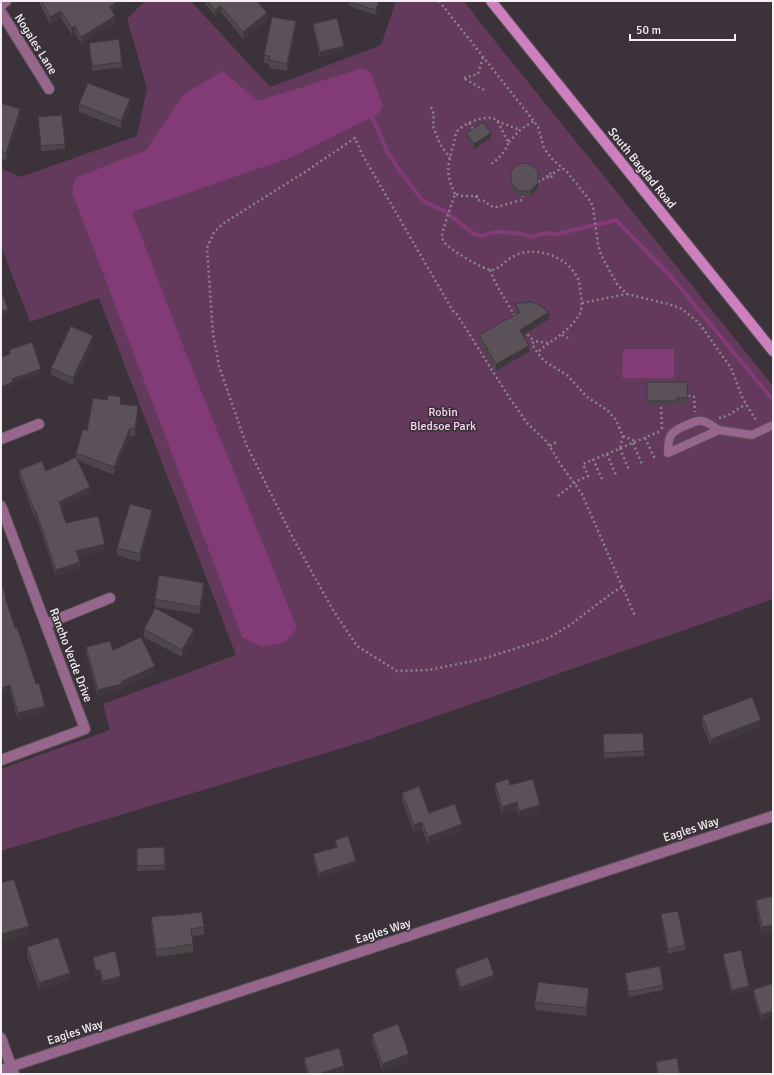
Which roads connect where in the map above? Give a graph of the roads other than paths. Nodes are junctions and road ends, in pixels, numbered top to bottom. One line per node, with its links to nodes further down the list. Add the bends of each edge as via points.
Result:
1 (6, 1): 3 (street)
2 (491, 1): 6 (main road, South Bagdad Road)
3 (1, 5)
4 (1, 12): 5 (street, Nogales Lane)
5 (49, 88)
6 (773, 352)
7 (39, 424): 10 (street)
8 (773, 425): 9 (lane, via 752,435)
9 (719, 430): 9 (lane, via 680,448 668,453 669,438 675,430 697,421 710,424)
10 (1, 439)
11 (1, 506): 13 (street, Rancho Verde Drive)
12 (110, 598): 13 (street)
13 (46, 624): 14 (street, Rancho Verde Drive, via 85,729)
14 (1, 760)
15 (773, 816): 18 (street, Eagles Way)
16 (1, 1038): 18 (street)
17 (1, 1070): 18 (street, Eagles Way)
18 (13, 1070)

